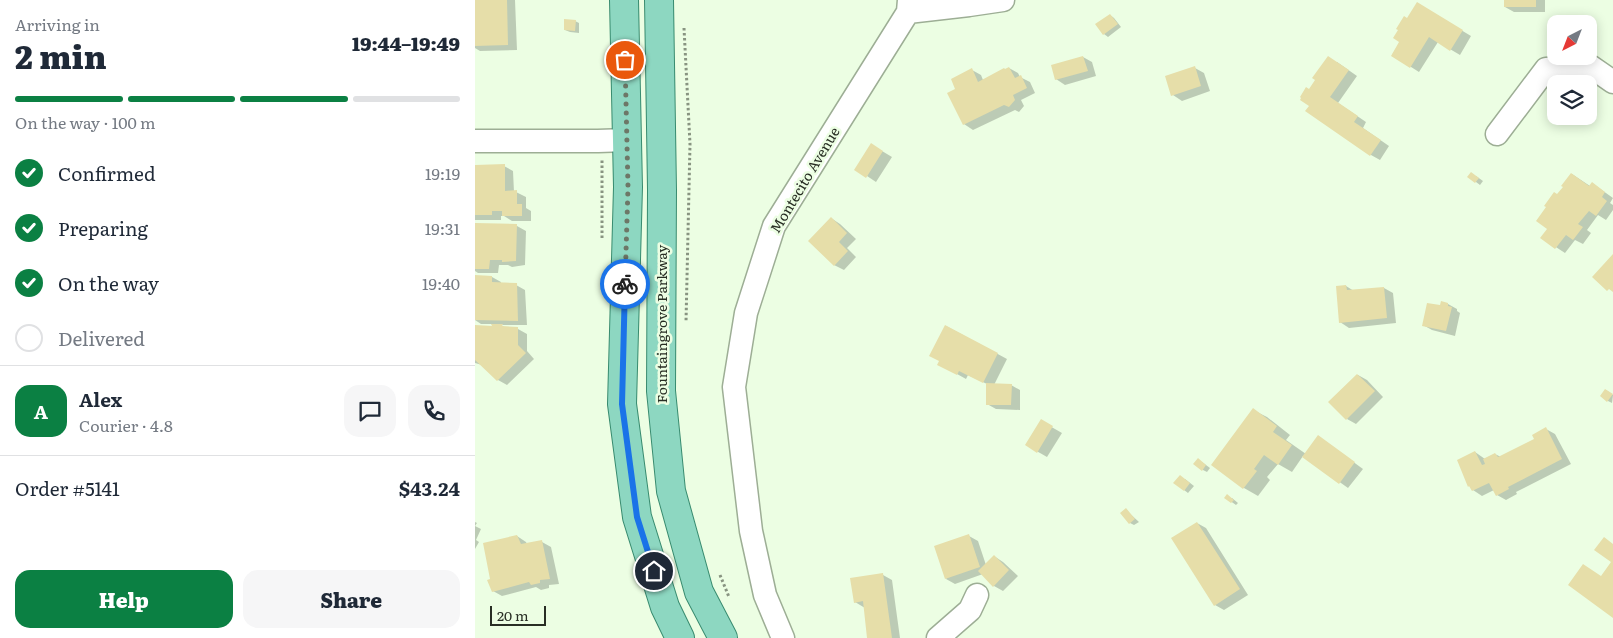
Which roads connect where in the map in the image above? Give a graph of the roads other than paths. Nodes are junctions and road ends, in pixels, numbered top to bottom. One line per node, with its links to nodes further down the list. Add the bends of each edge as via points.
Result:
1 (624, 0): 7 (main road)
2 (659, 0): 11 (main road, Fountaingrove Parkway, via 661,391 671,491 699,592)
3 (1003, 0): 4 (street, via 969,5)
4 (908, 6): 12 (street, Montecito Avenue, via 774,226 746,313 734,386 751,531 765,595)
5 (1613, 82): 6 (street, via 1590,66 1546,68)
6 (1497, 134)
7 (627, 140): 8 (street); 10 (main road, via 622,404 637,517 665,606)
8 (475, 141)
9 (977, 595): 13 (street, via 970,610)
10 (680, 638)
11 (723, 638)
12 (783, 638)
13 (938, 638)

